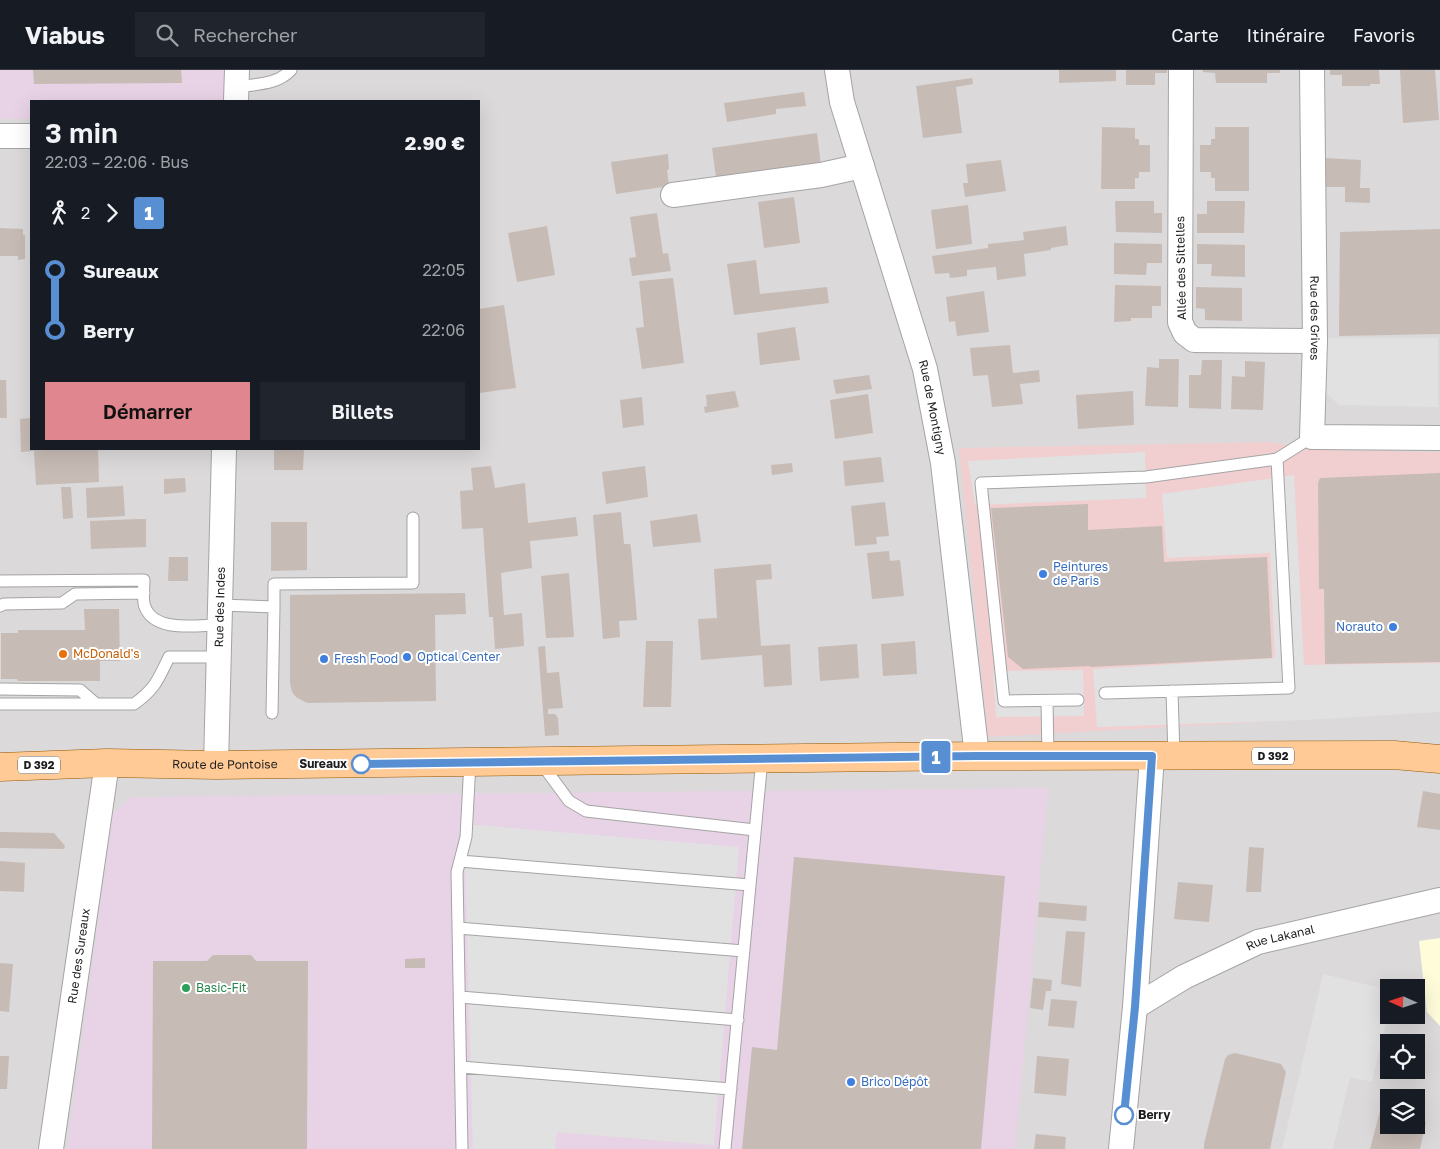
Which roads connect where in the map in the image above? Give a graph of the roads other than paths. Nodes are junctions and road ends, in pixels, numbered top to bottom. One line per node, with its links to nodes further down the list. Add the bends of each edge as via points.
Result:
1 (291, 70): 5 (lane, via 272,82)
2 (837, 70): 8 (street, Rue de Montigny, via 842,102)
3 (1181, 70): 10 (street, Allée des Sittelles, via 1180,322 1185,333 1194,340)
4 (1312, 70): 10 (street, Rue des Grives)
5 (237, 86)
6 (0, 136): 7 (street)
7 (30, 136)
8 (862, 166): 9 (street); 32 (street, Rue de Montigny, via 927,378 943,463)
9 (673, 195)
10 (1315, 341): 11 (street, Rue des Grives)
11 (1312, 437): 12 (street); 14 (lane)
12 (1440, 438)
13 (224, 450): 20 (street, Rue des Indes)
14 (1277, 460): 23 (lane, via 1289,688); 25 (lane, via 1146,477 982,483 1004,701)
15 (413, 518): 19 (lane, via 413,582 274,584)
16 (0, 581): 17 (lane, via 144,580)
17 (144, 593): 18 (lane, via 75,594 62,603); 20 (lane, via 144,607 155,620 167,625)
18 (0, 606)
19 (274, 606): 20 (lane); 29 (lane)
20 (220, 615): 21 (street, Rue des Indes)
21 (219, 657): 28 (lane, via 169,657 148,694 134,704); 42 (street, Rue des Indes)
22 (0, 689): 28 (lane, via 80,690)
23 (1172, 691): 24 (lane); 34 (lane)
24 (1105, 693)
25 (1047, 700): 26 (lane); 33 (lane)
26 (1078, 700)
27 (0, 704): 28 (lane)
28 (96, 704)
29 (272, 713)
30 (1440, 747): 31 (main road, Route de Pontoise / D 392)
31 (1394, 755): 34 (main road, Route de Pontoise / D 392); 36 (main road, Route de Pontoise / D 392)
32 (977, 756): 33 (main road, Route de Pontoise / D 392); 35 (main road, Route de Pontoise / D 392)
33 (1048, 756): 34 (main road, Route de Pontoise / D 392)
34 (1163, 756): 51 (street)
35 (762, 759): 39 (main road, Route de Pontoise / D 392); 44 (lane)
36 (1440, 759)
37 (0, 760): 41 (main road, Route de Pontoise / D 392)
38 (470, 762): 39 (main road, Route de Pontoise / D 392); 42 (main road, Route de Pontoise / D 392); 45 (lane, via 466,837)
39 (540, 762): 44 (lane, via 569,801 586,812)
40 (107, 763): 41 (main road, Route de Pontoise / D 392); 42 (main road, Route de Pontoise / D 392); 55 (street, Rue des Sureaux)
41 (77, 764): 43 (main road, Route de Pontoise / D 392)
42 (216, 765)
43 (0, 767)
44 (755, 830): 46 (lane)
45 (460, 860): 46 (lane); 48 (lane, via 457,872)
46 (750, 885): 49 (lane)
47 (1440, 900): 51 (street, Rue Lakanal, via 1258,942 1184,977)
48 (458, 928): 49 (lane); 50 (lane)
49 (744, 951): 52 (lane)
50 (460, 997): 52 (lane); 53 (lane)
51 (1135, 1007): 58 (street)
52 (738, 1020): 54 (lane)
53 (461, 1067): 54 (lane); 56 (lane)
54 (731, 1089): 57 (lane)
55 (51, 1149)
56 (462, 1149)
57 (725, 1149)
58 (1121, 1149)

